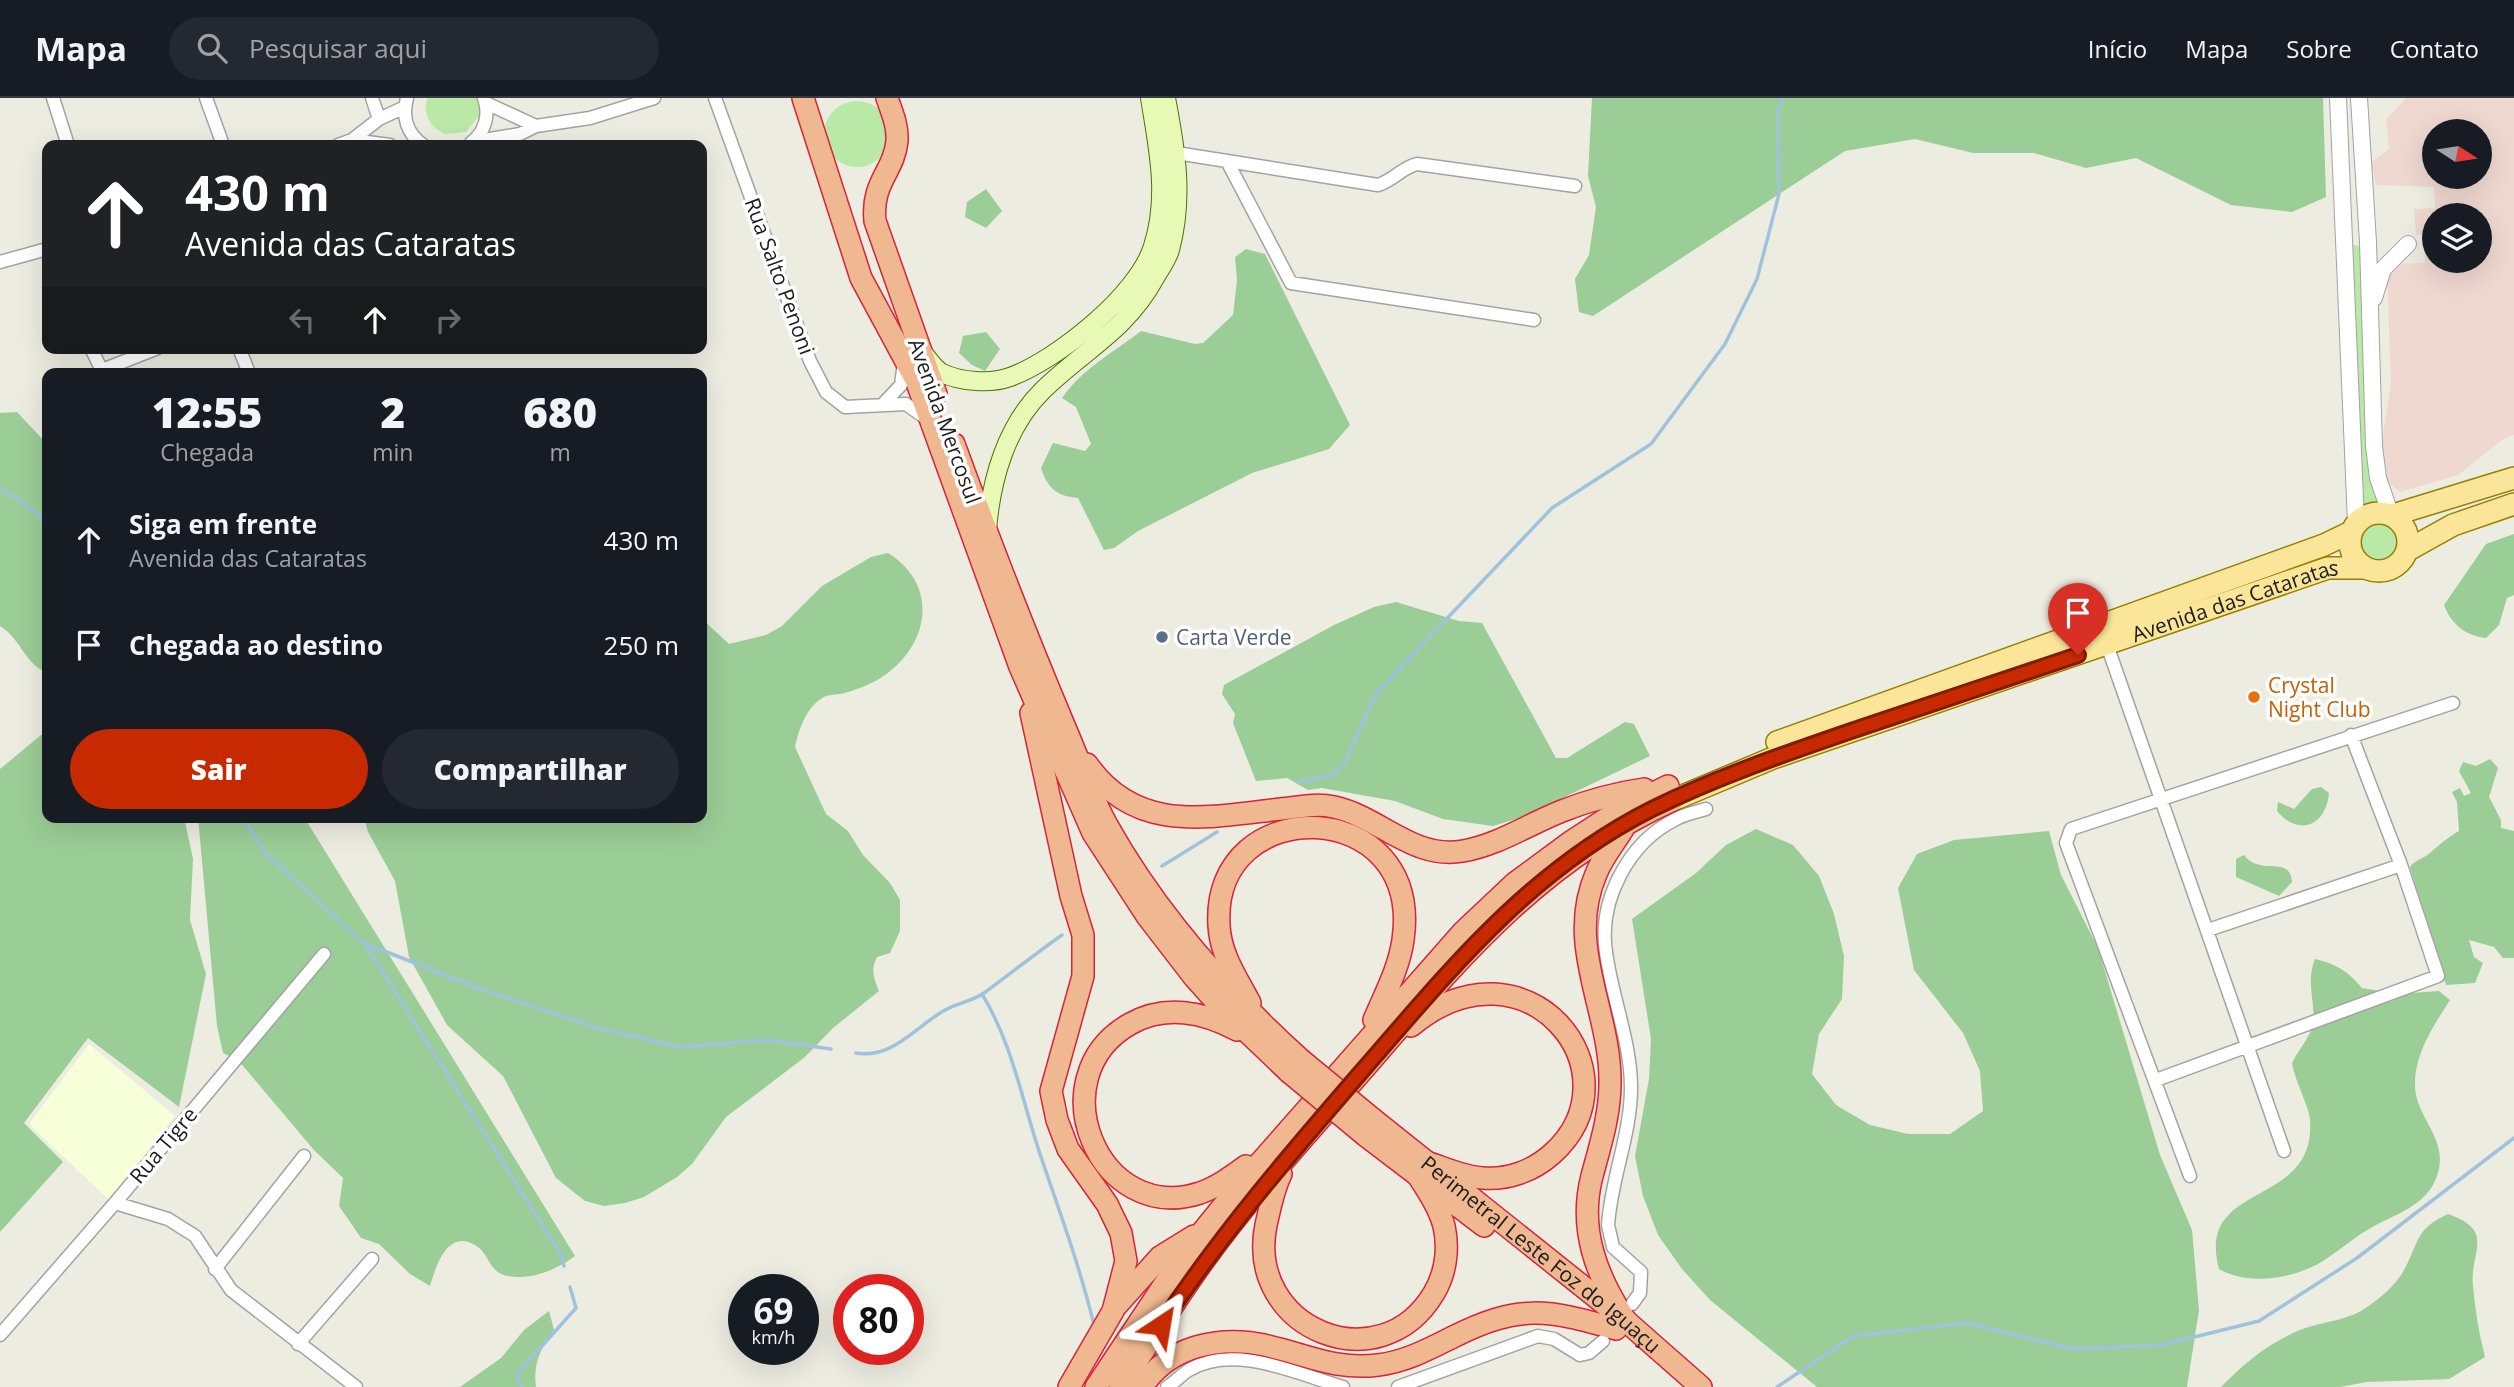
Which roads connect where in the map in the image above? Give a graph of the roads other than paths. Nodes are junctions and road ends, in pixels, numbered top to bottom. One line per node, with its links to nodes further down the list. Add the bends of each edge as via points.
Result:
1 (53, 98): 16 (street)
2 (206, 98): 17 (street)
3 (372, 98): 14 (street)
4 (654, 98): 15 (street, via 590,118)
5 (715, 98): 35 (street, Rua Salto Penoni, via 810,360 826,392 845,407)
6 (803, 98): 32 (highway, Avenida Mercosul, via 861,278)
7 (887, 98): 32 (highway, Avenida Mercosul, via 897,144 873,202)
8 (1150, 98): 22 (main road)
9 (1166, 98): 22 (main road)
10 (2338, 98): 24 (street)
11 (2359, 98): 26 (street)
12 (485, 101): 15 (street); 20 (street, via 484,126)
13 (406, 103): 14 (street); 19 (street, via 409,129)
14 (379, 119): 18 (street)
15 (536, 126): 21 (street)
16 (66, 140)
17 (221, 140)
18 (352, 140)
19 (419, 140)
20 (473, 140)
21 (490, 140)
22 (1167, 151): 23 (street); 32 (main road, via 1153,248 1136,281 1087,329 1030,367 989,380 964,380 940,372); 41 (main road, via 1178,209 1169,253 1127,320 1043,389 1026,410 998,469)
23 (1227, 161): 25 (street, via 1378,185 1392,181 1404,167 1417,164); 31 (street, via 1292,283)
24 (2341, 166): 26 (street, via 2348,232); 40 (street)
25 (1575, 187)
26 (2368, 242): 30 (street)
27 (2408, 244): 30 (street, via 2383,270)
28 (42, 255): 29 (street)
29 (0, 262)
30 (2370, 310): 39 (street, via 2374,446 2378,478)
31 (1534, 320)
32 (911, 352): 35 (street, via 901,385); 36 (highway, Avenida Mercosul); 41 (highway, Avenida Mercosul)
33 (143, 354): 34 (street)
34 (109, 368)
35 (884, 403): 36 (street, Rua Salto Penoni, via 906,404)
36 (931, 422): 45 (highway, Avenida Mercosul)
37 (2514, 478): 39 (main road)
38 (2514, 504): 42 (main road, via 2453,525)
39 (2391, 514): 40 (main road, via 2368,514); 42 (main road, via 2406,528)
40 (2353, 527): 43 (main road, via 2351,552); 49 (main road, Avenida das Cataratas, via 2323,545 1777,742)
41 (986, 533): 48 (highway, Avenida Mercosul)
42 (2408, 550): 43 (main road, via 2394,568 2380,572)
43 (2365, 568): 44 (main road, Avenida das Cataratas, via 2328,568)
44 (2107, 645): 49 (main road, Avenida das Cataratas); 50 (street)
45 (1020, 667): 56 (highway, via 1093,834 1110,862 1194,977); 71 (highway, via 1083,935 1083,976 1052,1091 1069,1149 1121,1233 1126,1261)
46 (2454, 703): 47 (street)
47 (2351, 735): 50 (street); 53 (street)
48 (1070, 739): 49 (highway, via 1096,776 1118,795 1156,815 1211,819 1316,805 1334,807 1412,845 1444,853 1491,843 1563,810 1631,791); 56 (highway, via 1107,825 1142,880)
49 (1670, 793): 52 (highway); 57 (highway, via 1618,811 1515,883 1463,932)
50 (2161, 800): 54 (street); 60 (street, via 2071,829 2066,843)
51 (1706, 809): 72 (street, via 1678,817 1643,843 1627,863 1608,909 1605,951 1631,1090 1608,1224 1613,1247 1641,1272 1640,1293)
52 (1625, 825): 59 (highway, via 1550,874 1509,908); 72 (highway, via 1592,885 1584,941 1610,1078 1606,1121 1589,1193 1588,1235)
53 (2401, 864): 54 (street); 58 (street, via 2438,976)
54 (2208, 930): 58 (street)
55 (324, 954): 67 (street, Rua Tigre)
56 (1261, 1035): 57 (highway, via 1227,962 1219,924 1221,899 1230,876 1254,847 1287,829 1323,826 1357,837 1376,851 1391,870 1402,903 1400,952); 62 (highway, via 1195,1014 1171,1012 1136,1020 1107,1042 1093,1062 1085,1084 1085,1120 1091,1143 1112,1171 1142,1190 1165,1196 1188,1195 1222,1184); 65 (highway, Perimetral Leste Foz do Iguaçu, bridge)
57 (1363, 1042): 62 (highway)
58 (2249, 1048): 60 (street); 63 (street)
59 (1365, 1067): 61 (highway); 65 (highway, via 1422,1017 1479,995 1500,993 1523,999 1544,1010 1567,1034 1580,1066 1581,1100 1570,1132 1548,1158 1528,1170 1494,1178)
60 (2156, 1080): 66 (street)
61 (1300, 1142): 65 (highway, via 1277,1182 1264,1259 1284,1306 1303,1323 1326,1334 1364,1339 1389,1332 1412,1319 1436,1289 1445,1265 1444,1226); 78 (highway, via 1203,1262)
62 (1273, 1147): 68 (highway)
63 (2284, 1151)
64 (304, 1156): 70 (street)
65 (1422, 1168): 72 (highway, Perimetral Leste Foz do Iguaçu)
66 (2190, 1176)
67 (115, 1203): 70 (street, via 168,1219 195,1236); 73 (street, Rua Tigre)
68 (1204, 1230): 71 (highway, via 1160,1257); 77 (highway)
69 (372, 1259): 74 (street)
70 (215, 1269): 74 (street, via 231,1290)
71 (1112, 1311): 76 (highway)
72 (1619, 1324): 79 (highway, via 1552,1312 1512,1314 1404,1360 1368,1366 1338,1364 1265,1343 1223,1342 1178,1354 1162,1363); 82 (street, via 1589,1353 1580,1354 1554,1339 1538,1336); 83 (highway, Perimetral Leste Foz do Iguaçu); 84 (highway, Perimetral Leste Foz do Iguaçu)
73 (0, 1335)
74 (298, 1344): 75 (street)
75 (356, 1387)
76 (1069, 1387)
77 (1096, 1387)
78 (1120, 1387)
79 (1142, 1387)
80 (1167, 1387): 81 (street, via 1189,1370 1229,1360 1253,1361)
81 (1343, 1387)
82 (1398, 1387)
83 (1689, 1387)
84 (1701, 1387)

